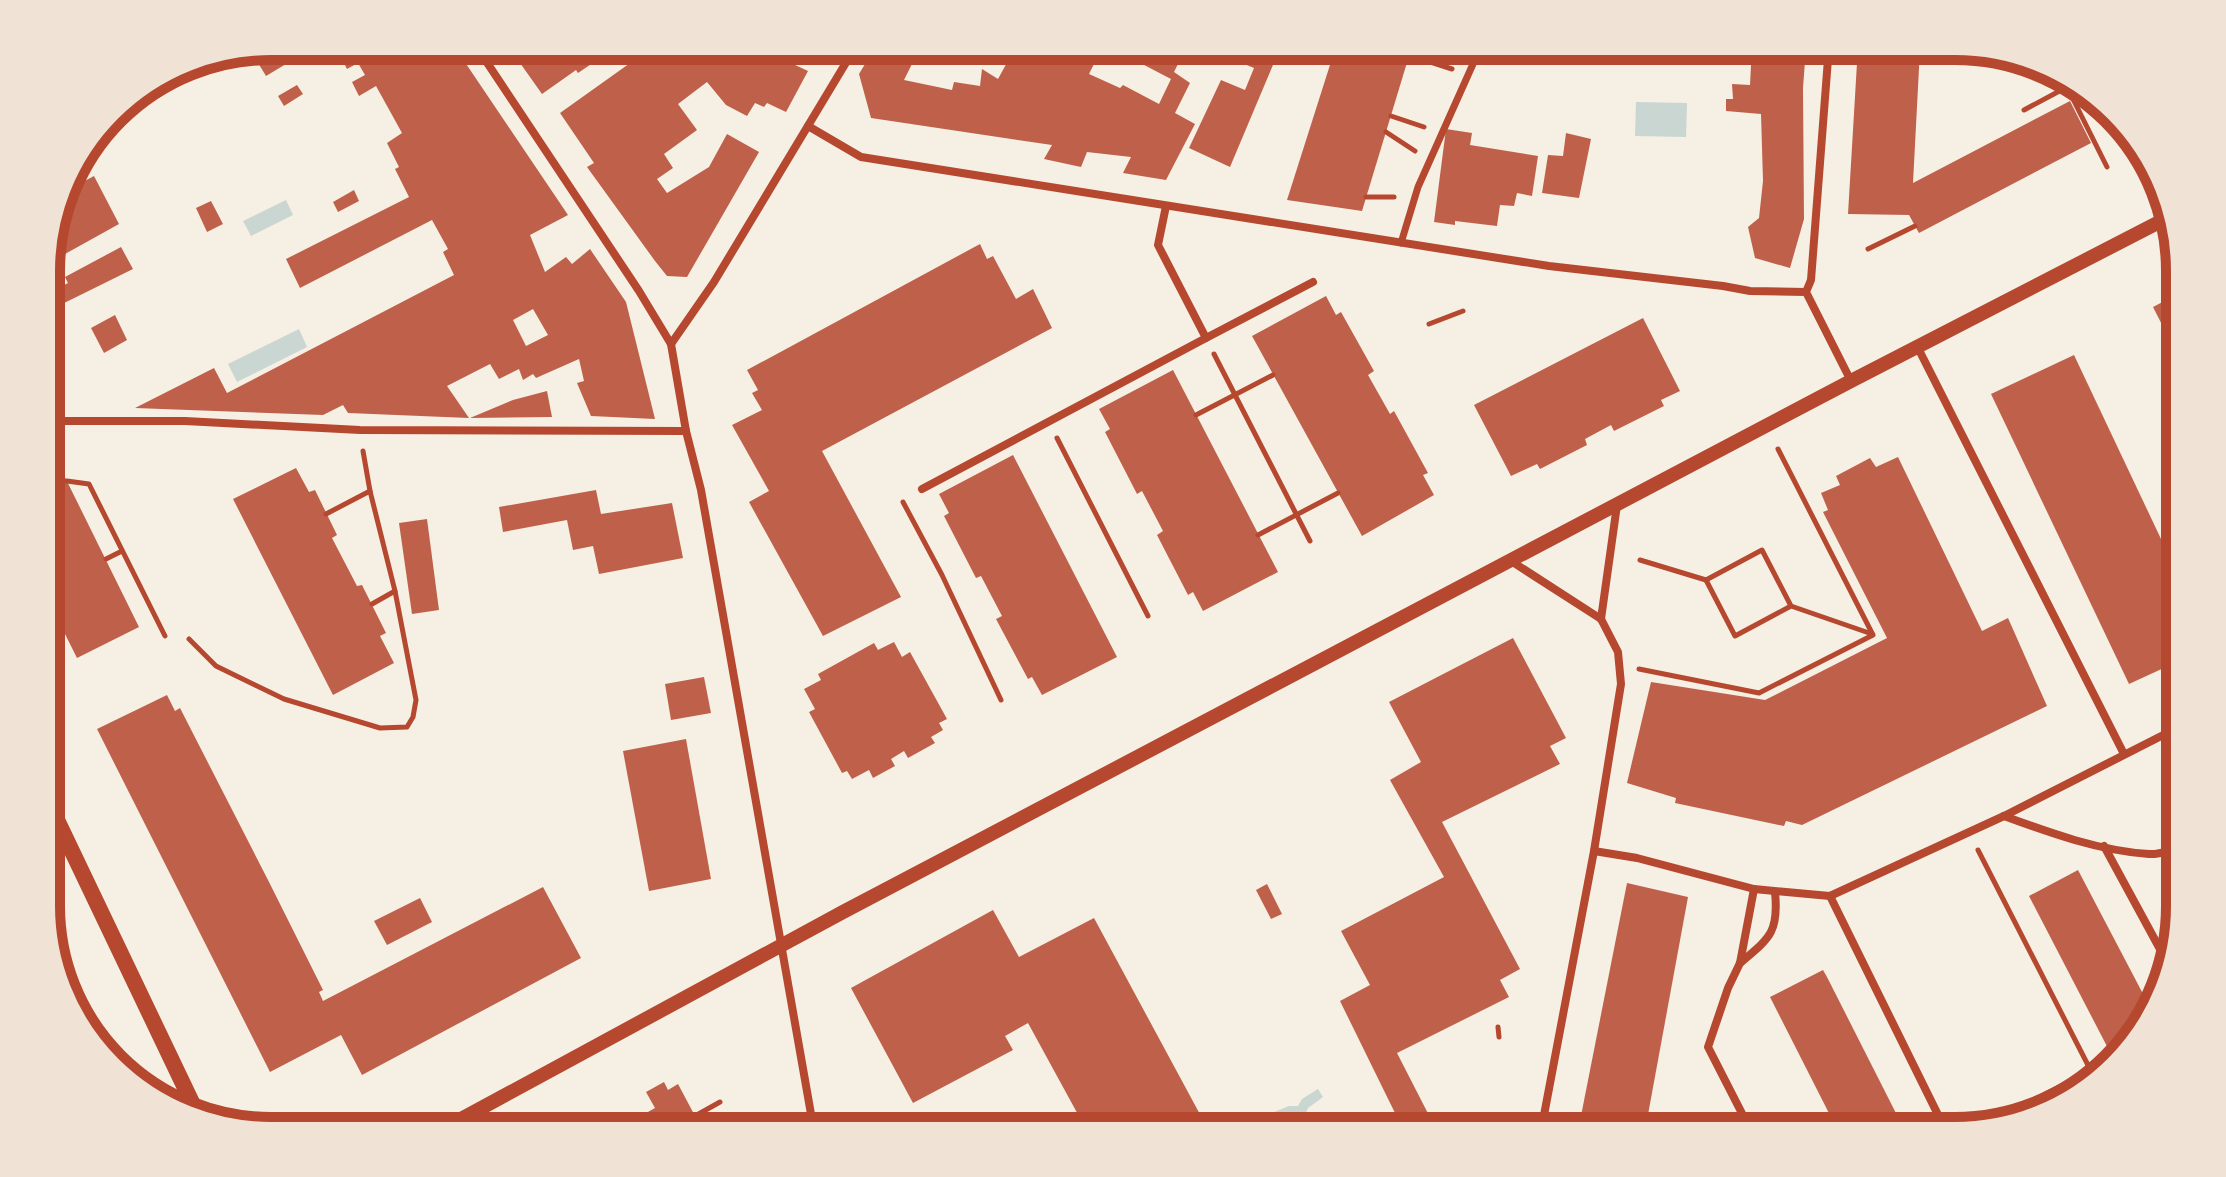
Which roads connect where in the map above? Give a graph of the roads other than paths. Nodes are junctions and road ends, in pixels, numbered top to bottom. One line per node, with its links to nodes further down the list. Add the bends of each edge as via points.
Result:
1 (485, 60): 12 (street)
2 (848, 60): 5 (street)
3 (1473, 60): 8 (street, via 1429,160)
4 (1828, 60): 10 (street)
5 (808, 126): 6 (street, via 861,157); 12 (street)
6 (1166, 206): 8 (street); 11 (street, via 1158,245)
7 (2160, 222): 13 (street)
8 (1401, 243): 10 (street, via 1750,291)
9 (1313, 282): 11 (street)
10 (1806, 292): 14 (street)
11 (1206, 338): 17 (street)
12 (671, 344): 16 (street)
13 (1918, 348): 14 (street); 22 (street)
14 (1851, 381): 18 (street)
15 (60, 421): 16 (street, via 360,430)
16 (686, 431): 31 (street, via 701,490)
17 (922, 489)
18 (1617, 505): 19 (street); 20 (street)
19 (1511, 561): 20 (street); 31 (street)
20 (1601, 619): 26 (street, via 1618,652 1621,684)
21 (2166, 733): 22 (street)
22 (2124, 754): 23 (street)
23 (2004, 816): 25 (street); 30 (street)
24 (60, 826): 34 (main road)
25 (2104, 846): 27 (street, via 2152,855); 32 (street)
26 (1594, 851): 28 (street); 37 (street)
27 (2166, 852)
28 (1754, 889): 29 (street); 33 (street)
29 (1775, 892): 30 (street); 33 (street, via 1777,920 1771,935)
30 (1830, 896): 39 (street)
31 (781, 945): 35 (street); 36 (street)
32 (2161, 951)
33 (1740, 963): 38 (street, via 1708,1047)
34 (191, 1101)
35 (465, 1117)
36 (812, 1117)
37 (1544, 1117)
38 (1744, 1117)
39 (1939, 1117)

